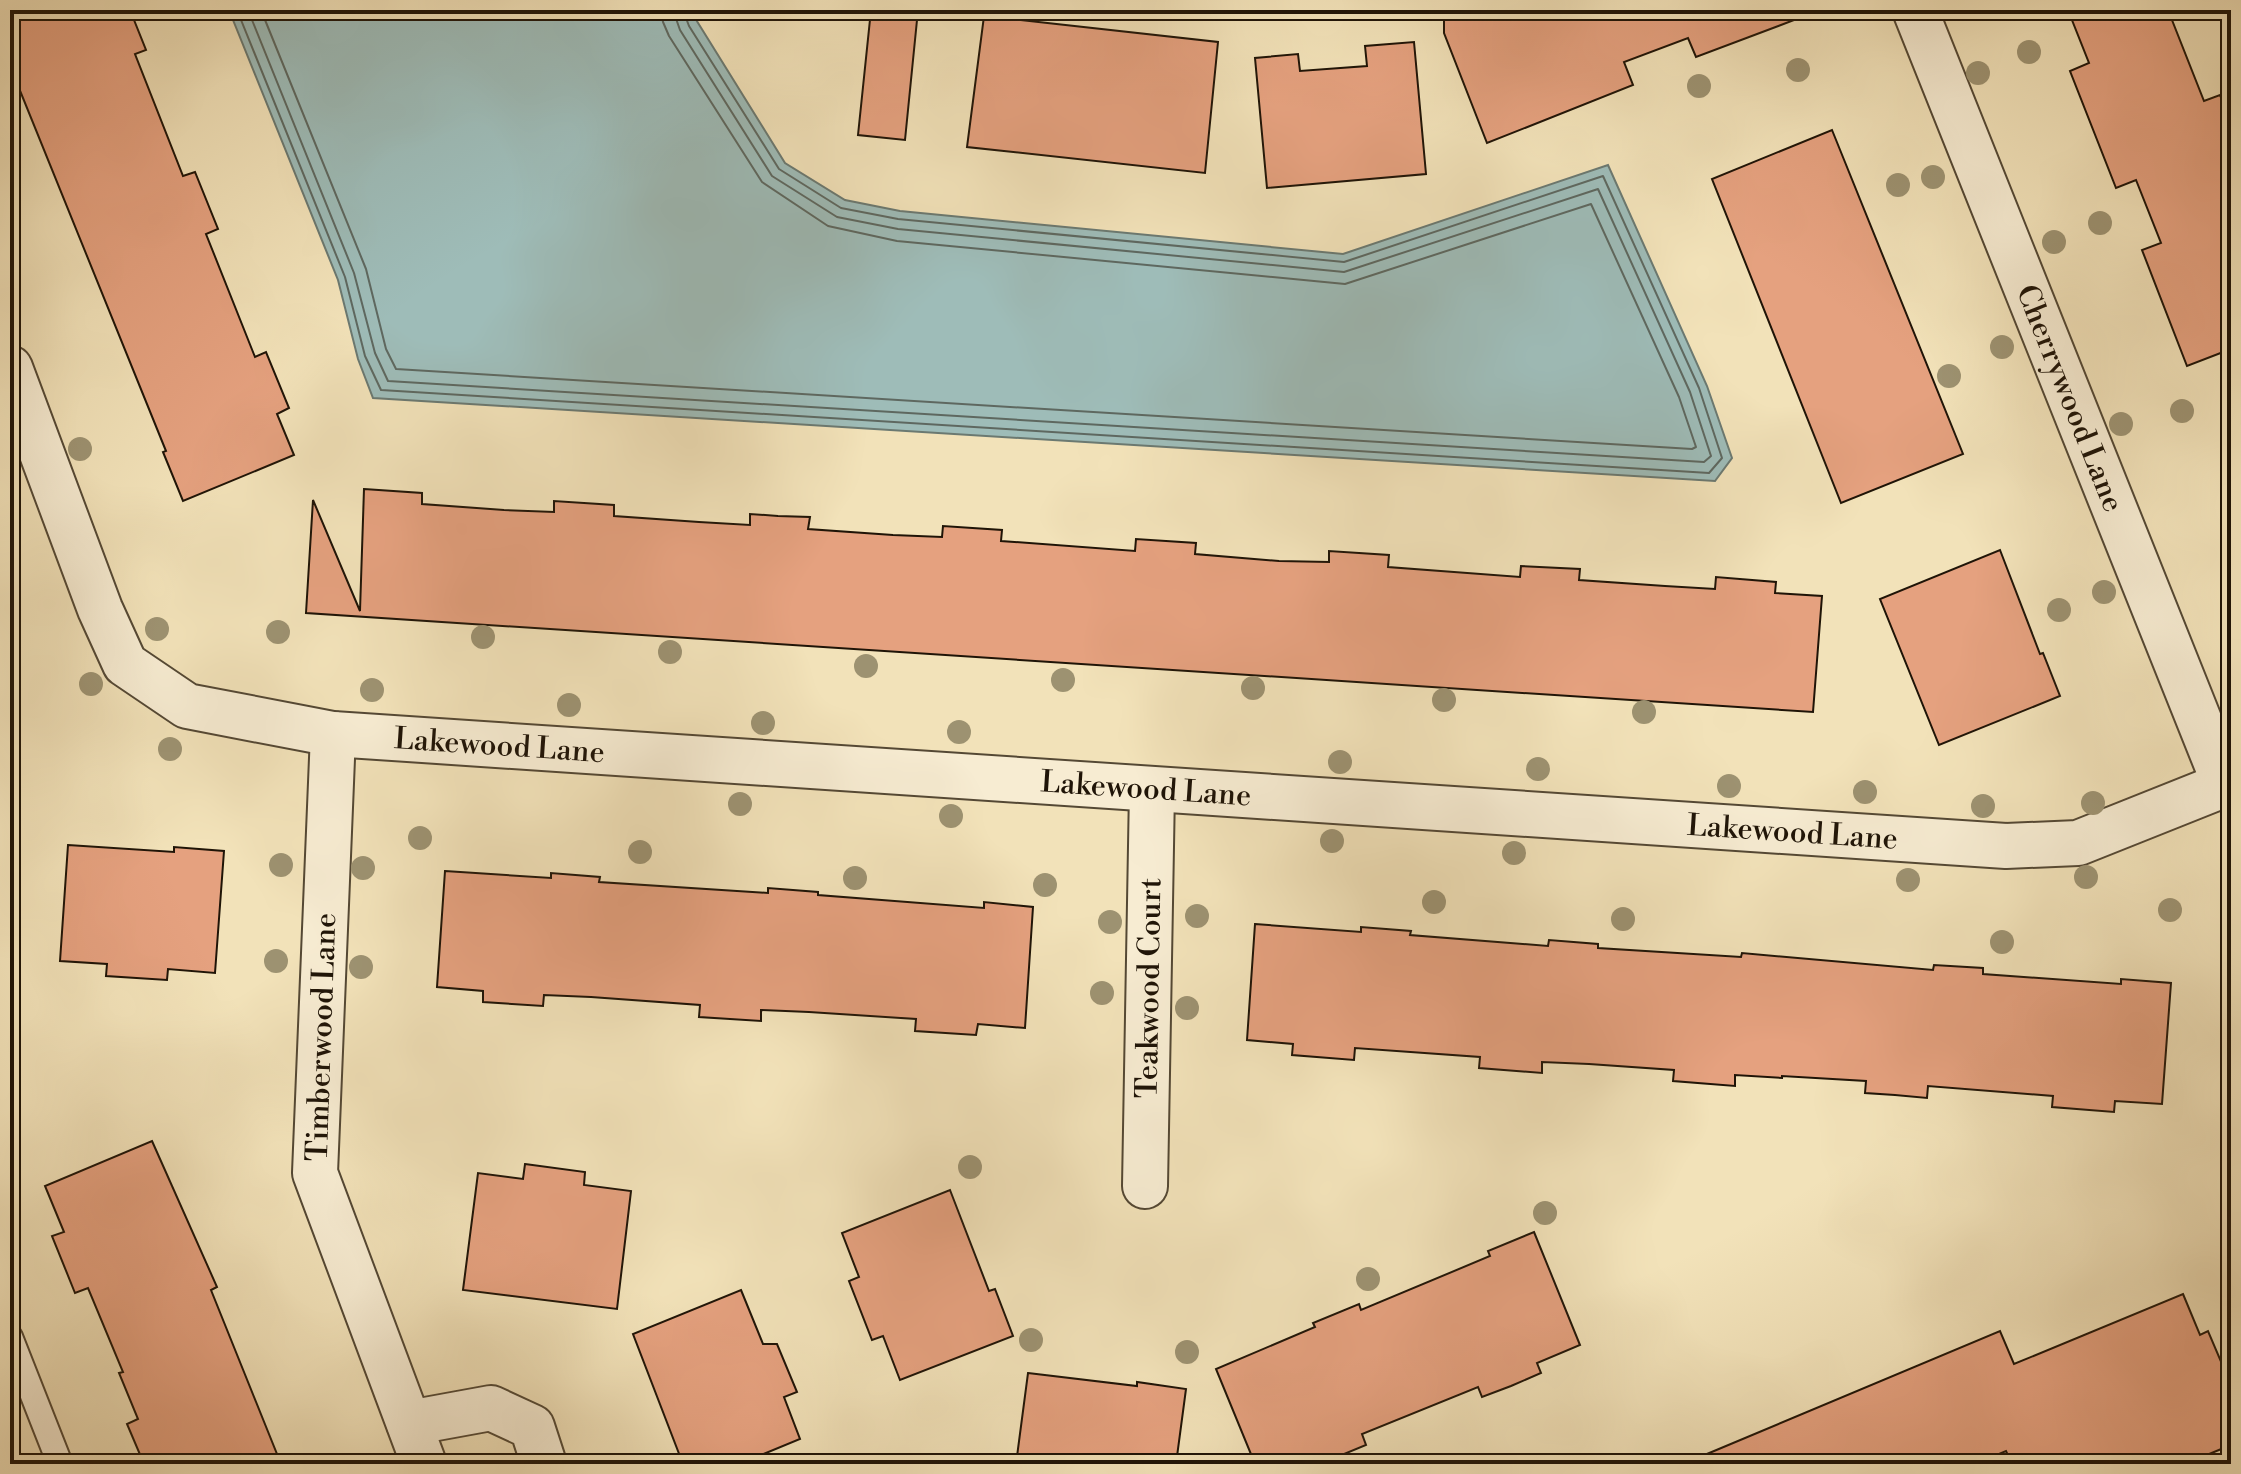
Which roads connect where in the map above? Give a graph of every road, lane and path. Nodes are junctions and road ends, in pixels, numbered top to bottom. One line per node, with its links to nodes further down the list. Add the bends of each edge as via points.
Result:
1 (1915, 10): 4 (street, Cherrywood Lane)
2 (10, 368): 3 (street, Lakewood Lane, via 125,664 187,706)
3 (333, 734): 5 (street, Lakewood Lane); 8 (street, Timberwood Lane, via 315,1173)
4 (2228, 784): 5 (street, Lakewood Lane, via 2078,843 2006,846)
5 (1152, 790): 6 (street, Teakwood Court)
6 (1145, 1186)
7 (10, 1337): 9 (lane)
8 (409, 1423): 10 (street, Timberwood Lane); 11 (street, via 491,1408 532,1427)
9 (60, 1464)
10 (424, 1464)
11 (544, 1464)

